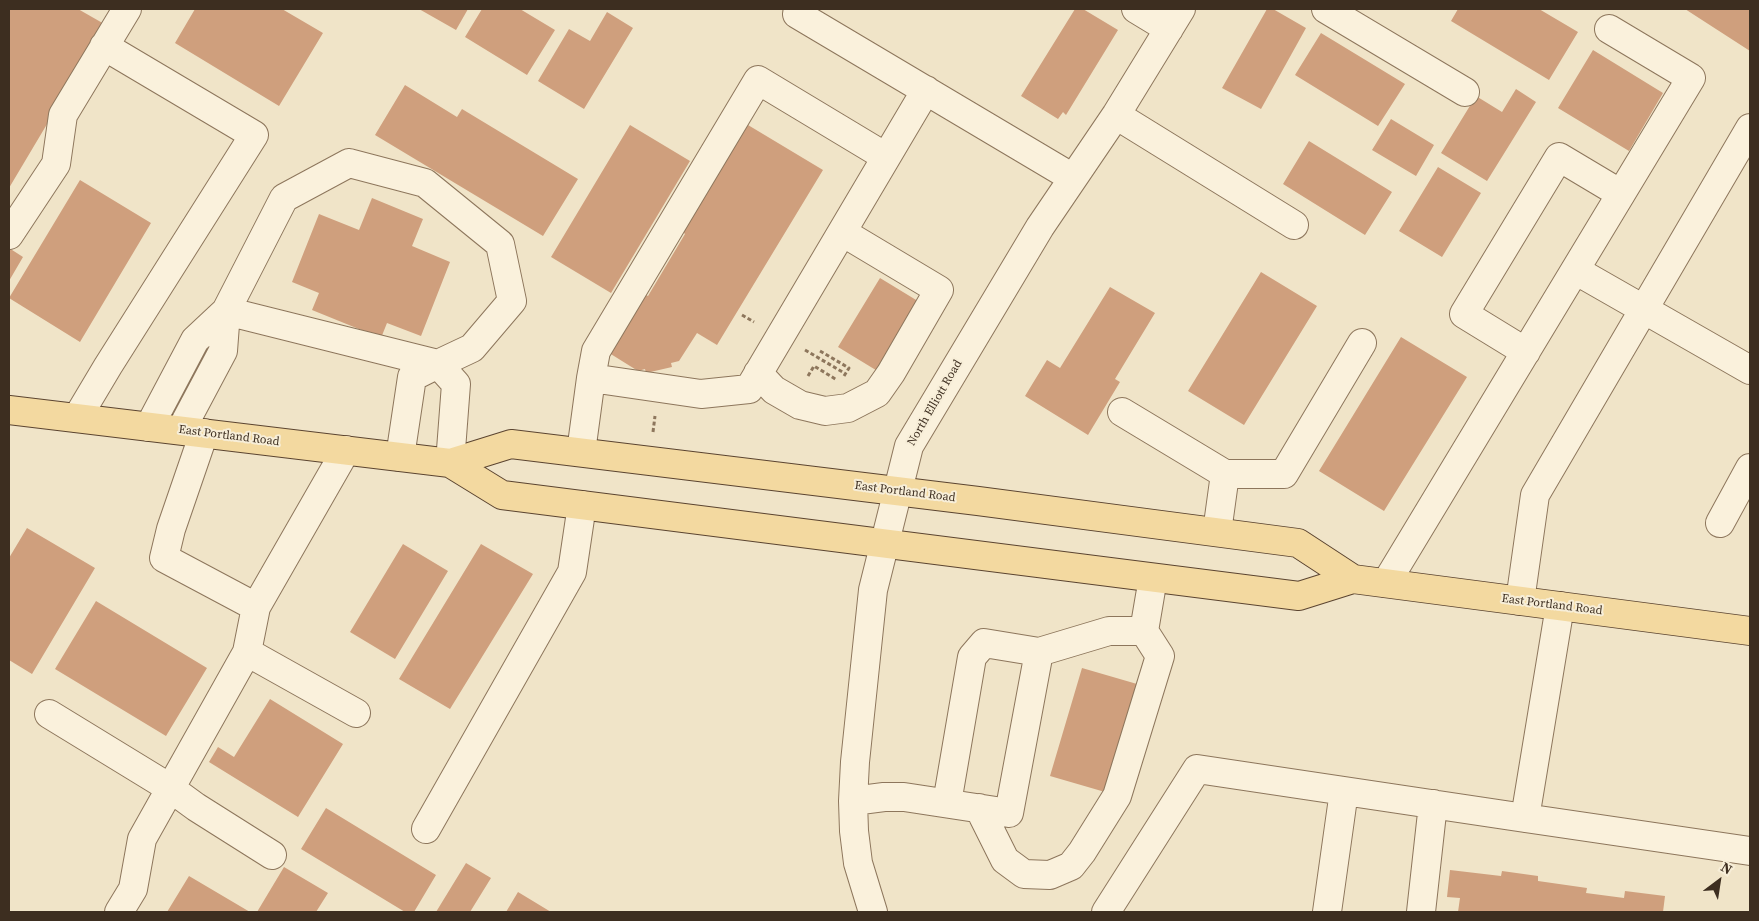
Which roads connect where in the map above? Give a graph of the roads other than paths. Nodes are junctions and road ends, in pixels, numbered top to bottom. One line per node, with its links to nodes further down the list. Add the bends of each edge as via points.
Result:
1 (127, 9): 7 (street)
2 (1136, 9): 5 (street)
3 (1326, 9): 9 (street)
4 (797, 14): 8 (street)
5 (1175, 19): 10 (street, North Elliott Road)
6 (1609, 30): 14 (street, via 1691,78)
7 (104, 46): 17 (street, via 63,115 56,164); 29 (street, via 254,136)
8 (926, 90): 12 (street); 13 (street)
9 (1465, 92)
10 (1116, 114): 13 (street, North Elliott Road); 15 (street)
11 (1750, 128): 19 (street)
12 (886, 157): 16 (street); 26 (street, via 758,80 596,351)
13 (1073, 178): 38 (street, North Elliott Road, via 1040,227 909,446)
14 (1621, 194): 18 (street); 22 (street, via 1559,157 1464,314)
15 (1294, 225)
16 (842, 232): 25 (street); 25 (street, via 939,290 891,373 877,393 848,408 825,411 800,405 774,390)
17 (9, 235)
18 (1575, 270): 19 (street); 22 (street)
19 (1644, 309): 24 (street); 46 (street, via 1535,495)
20 (226, 311): 23 (street); 23 (street, via 284,198 350,163 424,183 500,244 512,301 472,348); 30 (street, via 195,340); 31 (street, via 223,351)
21 (1362, 343): 37 (street, via 1284,474)
22 (1526, 352): 45 (street)
23 (438, 364): 34 (street, via 412,377); 35 (street, via 456,384)
24 (1750, 370)
25 (758, 373): 26 (street, via 749,389 701,394)
26 (591, 378): 33 (street)
27 (9, 410): 29 (main road, East Portland Road)
28 (1122, 412): 37 (street)
29 (77, 418): 30 (main road, East Portland Road)
30 (149, 427): 31 (main road, East Portland Road)
31 (193, 432): 32 (main road, East Portland Road); 47 (street, via 164,558)
32 (346, 450): 34 (main road, East Portland Road); 47 (street)
33 (582, 452): 35 (main road, East Portland Road, via 511,444); 38 (main road, East Portland Road)
34 (400, 457): 35 (main road, East Portland Road)
35 (450, 463): 39 (main road, East Portland Road, via 502,495)
36 (1750, 468): 40 (street)
37 (1225, 474): 41 (street)
38 (898, 491): 41 (main road, East Portland Road); 42 (street, North Elliott Road)
39 (582, 505): 42 (main road, East Portland Road); 62 (street, via 572,572)
40 (1720, 523)
41 (1217, 532): 44 (main road, East Portland Road, via 1298,543)
42 (885, 542): 43 (main road, East Portland Road); 57 (street, North Elliott Road, via 873,590)
43 (1154, 578): 44 (main road, East Portland Road, via 1298,596); 49 (street)
44 (1353, 579): 45 (main road, East Portland Road)
45 (1386, 583): 46 (main road, East Portland Road)
46 (1520, 601): 48 (main road, East Portland Road)
47 (256, 606): 51 (street)
48 (1560, 606): 50 (main road, East Portland Road); 61 (street)
49 (1144, 631): 52 (street, via 1109,631); 60 (street, via 1160,656 1117,796 1071,866 1050,875 1024,874 1005,860)
50 (1750, 631)
51 (247, 652): 53 (street); 55 (street)
52 (1039, 652): 58 (street, via 984,643 972,657); 60 (street, via 1009,813)
53 (356, 713)
54 (49, 714): 55 (street)
55 (170, 788): 64 (street); 65 (street, via 142,838 133,889)
56 (1344, 791): 59 (street); 67 (street, via 1197,769); 68 (street)
57 (853, 801): 58 (street, via 904,797); 66 (street, North Elliott Road, via 858,863)
58 (947, 804): 60 (street)
59 (1433, 804): 61 (street); 69 (street)
60 (979, 808)
61 (1525, 818): 63 (street)
62 (426, 828)
63 (1750, 851)
64 (272, 855)
65 (119, 912)
66 (873, 912)
67 (1106, 912)
68 (1327, 912)
69 (1421, 912)

